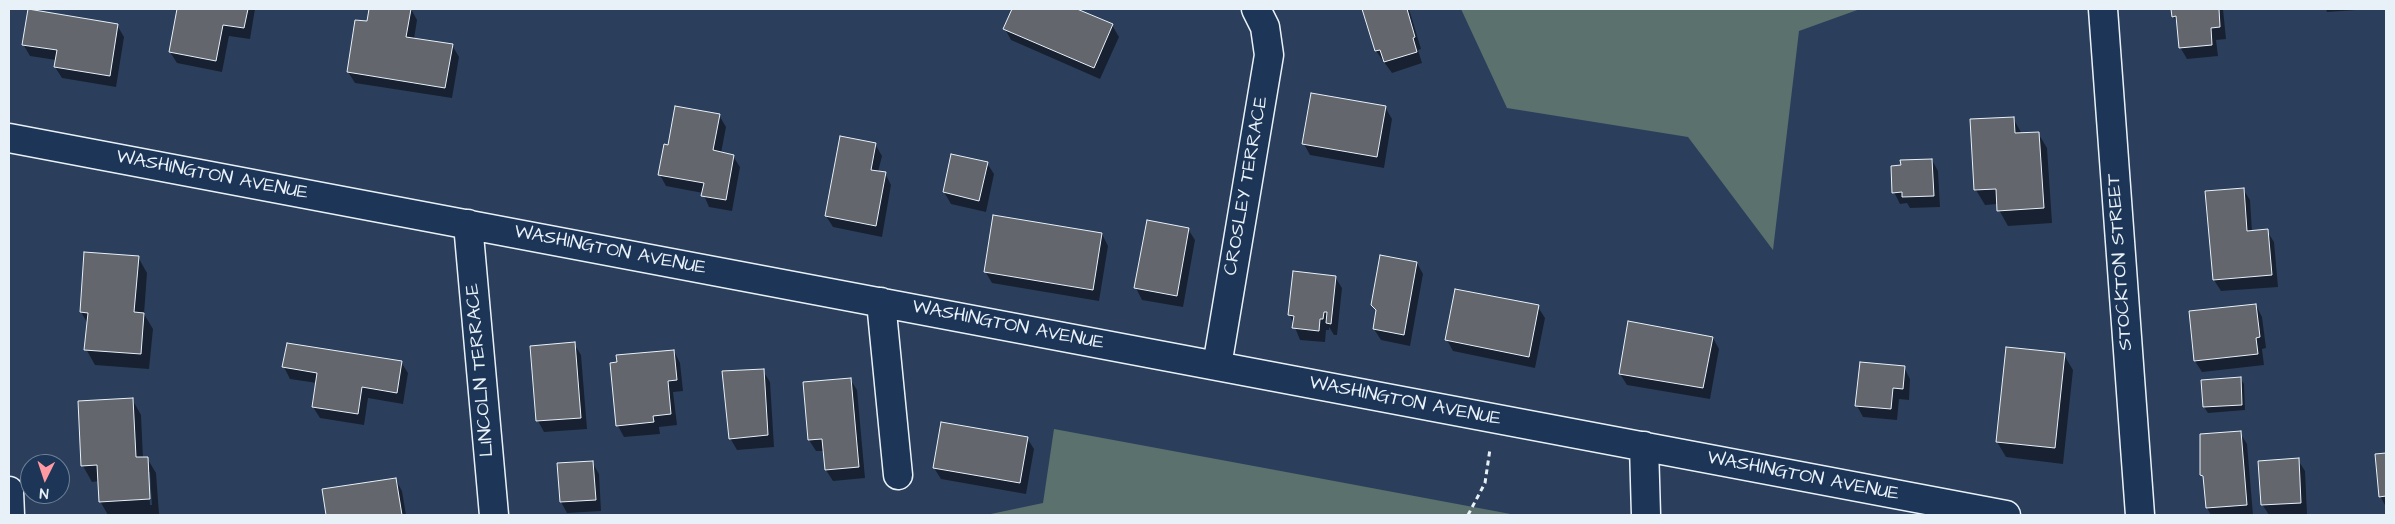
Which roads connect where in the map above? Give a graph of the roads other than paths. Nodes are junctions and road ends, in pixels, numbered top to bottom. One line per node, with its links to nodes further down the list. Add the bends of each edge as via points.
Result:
1 (1256, 9): 6 (street, CROSLEY TERRACE, via 1265,27 1269,55)
2 (2103, 9): 14 (street, STOCKTON STREET)
3 (9, 138): 4 (street, WASHINGTON AVENUE)
4 (468, 224): 5 (street, WASHINGTON AVENUE); 11 (street, LINCOLN TERRACE)
5 (881, 302): 6 (street, WASHINGTON AVENUE); 8 (street)
6 (1217, 366): 7 (street, WASHINGTON AVENUE)
7 (1644, 446): 12 (street); 13 (street, WASHINGTON AVENUE)
8 (898, 475)
9 (9, 491): 10 (street)
10 (10, 515)
11 (494, 515)
12 (1646, 515)
13 (2006, 515)
14 (2140, 515)

